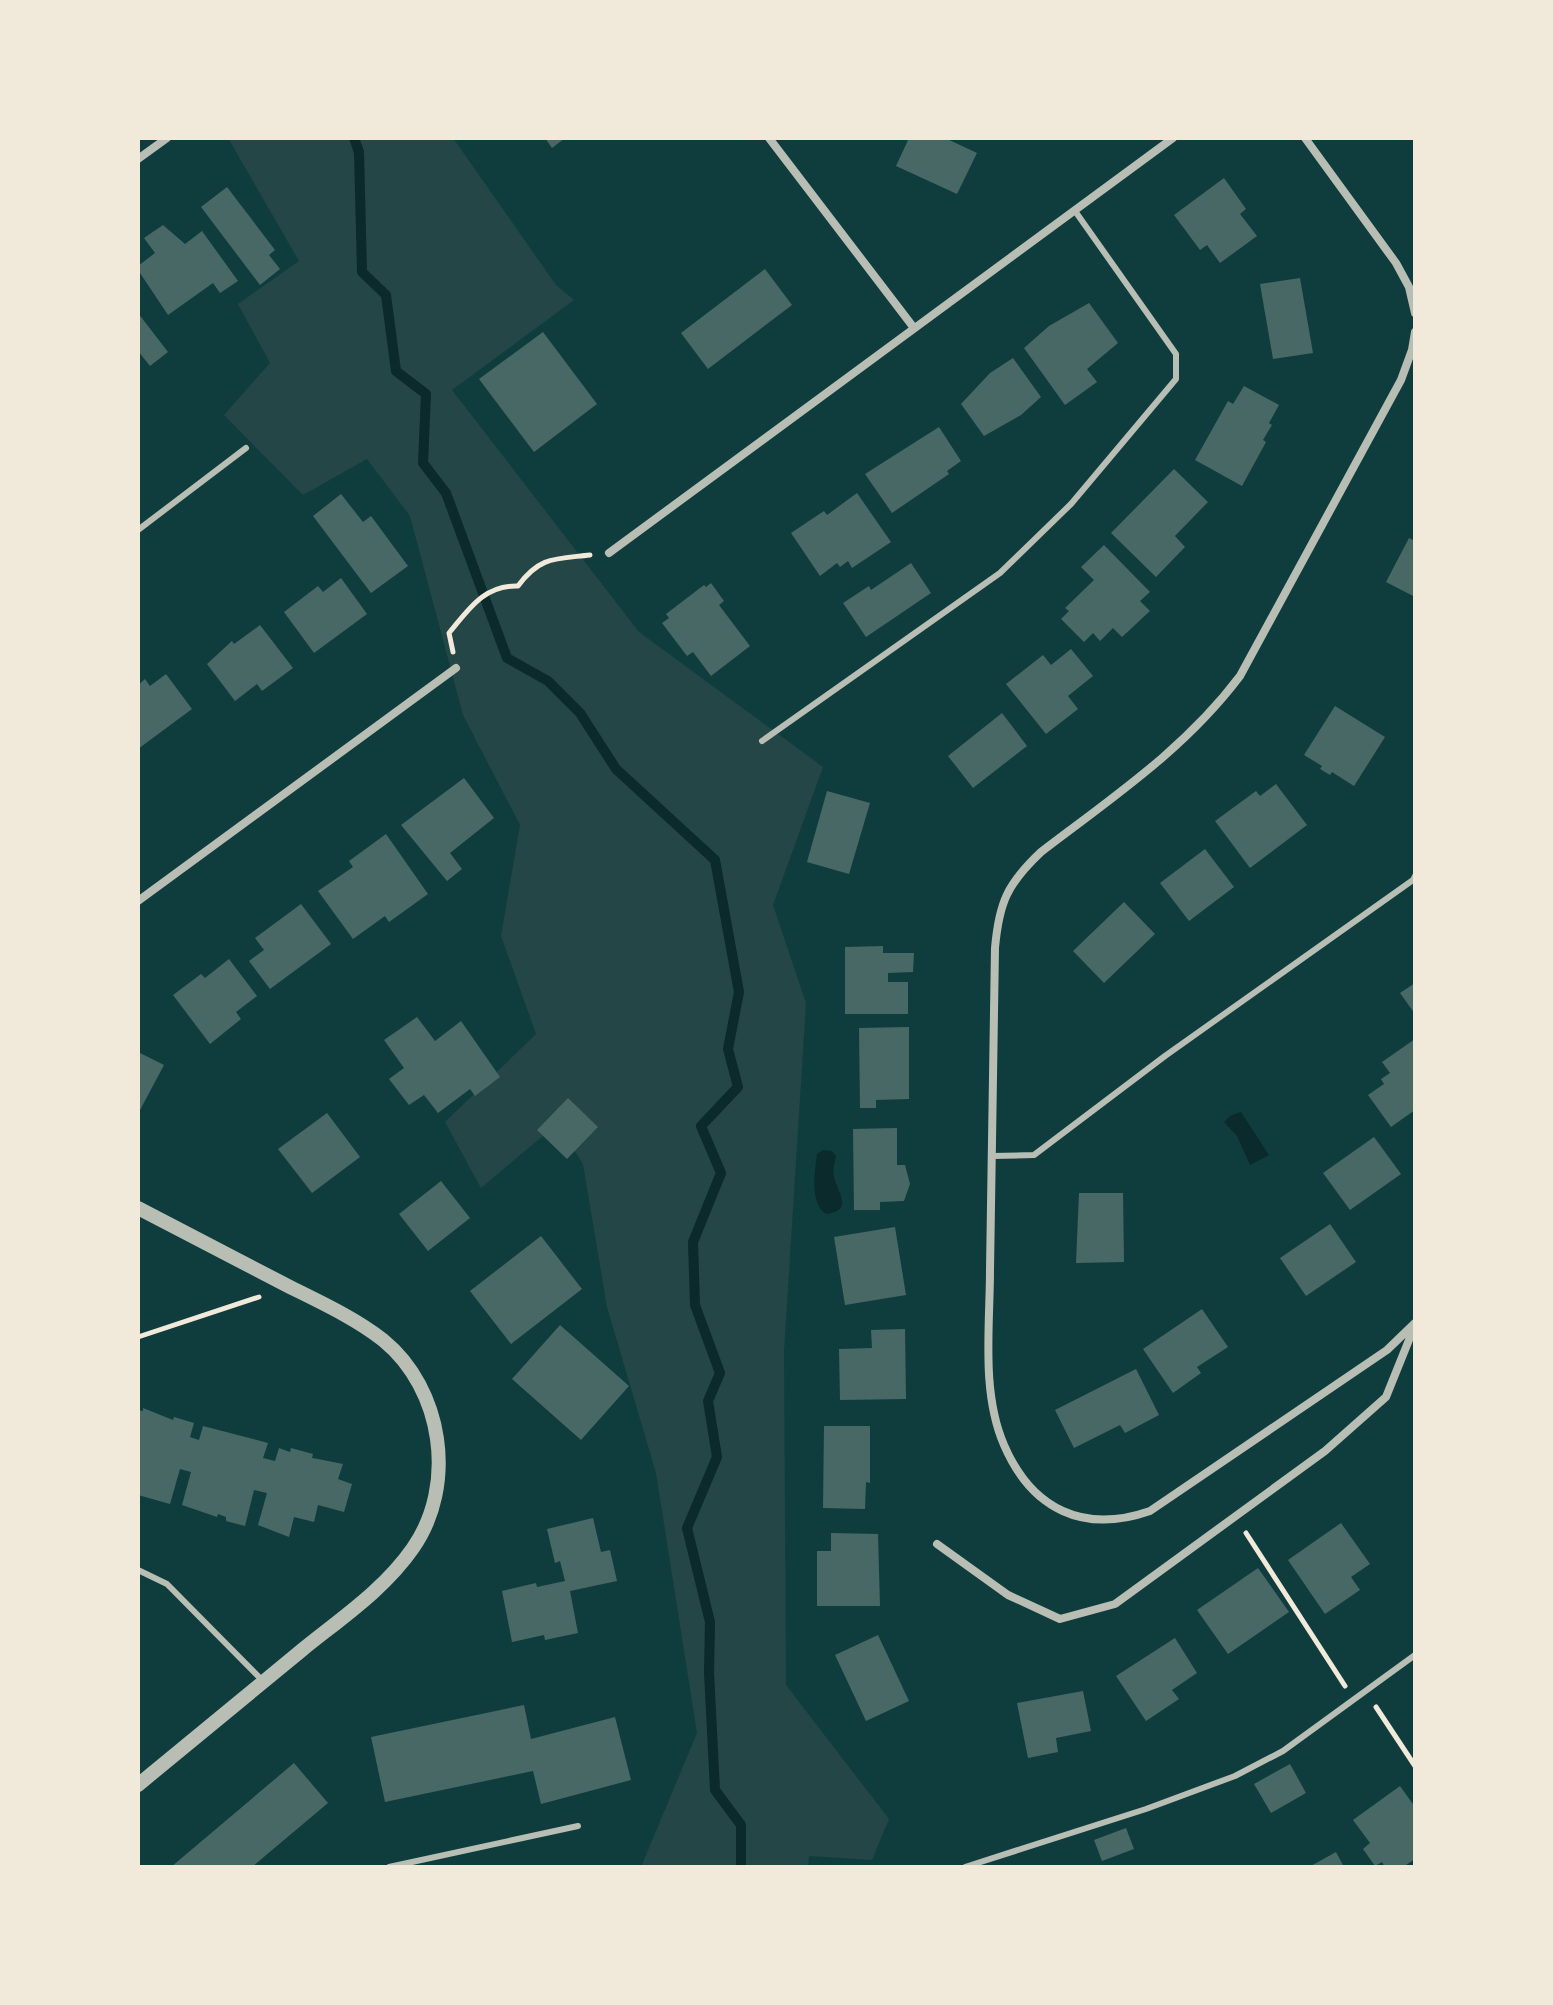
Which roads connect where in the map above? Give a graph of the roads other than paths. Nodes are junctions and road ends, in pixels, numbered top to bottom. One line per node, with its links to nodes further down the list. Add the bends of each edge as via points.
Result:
1 (167, 138): 5 (street)
2 (769, 138): 8 (street)
3 (1173, 138): 6 (street)
4 (1305, 138): 7 (street, via 1396,263)
5 (138, 159)
6 (1075, 211): 8 (street); 14 (lane, via 1176,354 1176,379 1071,504 1000,573)
7 (1415, 313)
8 (914, 328): 12 (street)
9 (1415, 332): 17 (street, via 1401,380 1240,676 1179,745 1041,852 1005,895 995,948)
10 (246, 448): 11 (lane)
11 (138, 530)
12 (609, 553)
13 (456, 668): 16 (street)
14 (762, 741)
15 (1415, 876): 17 (lane, via 1034,1155)
16 (138, 901)
17 (992, 1156): 19 (street, via 990,1346 995,1418 1026,1483 1044,1501 1082,1519 1127,1519 1150,1511 1387,1350)
18 (138, 1208): 23 (street, via 372,1332 403,1362 433,1417 439,1465 424,1530 403,1561 365,1599)
19 (1415, 1324): 20 (street, via 1386,1397 1325,1451 1115,1604 1060,1619 1008,1595)
20 (937, 1544)
21 (138, 1570): 23 (lane, via 167,1584)
22 (1415, 1655): 27 (lane, via 1283,1751 1235,1776)
23 (264, 1681): 24 (street)
24 (138, 1785)
25 (578, 1826): 26 (lane)
26 (389, 1867)
27 (965, 1867)

